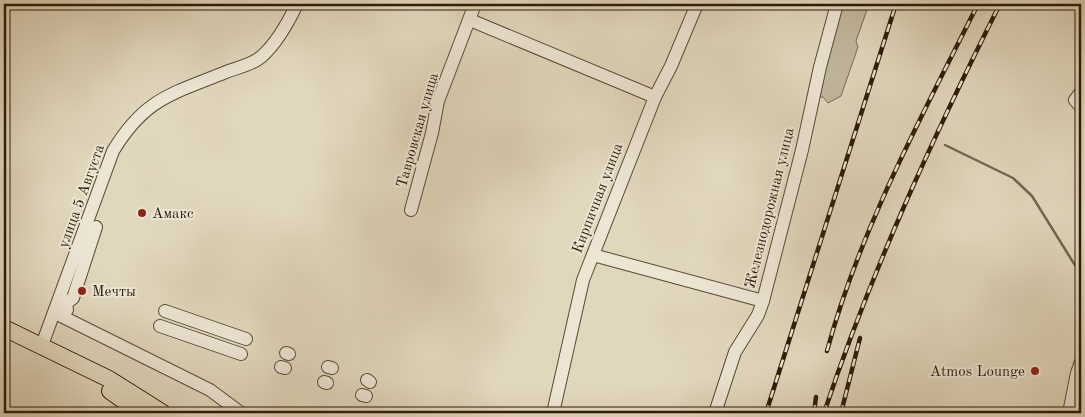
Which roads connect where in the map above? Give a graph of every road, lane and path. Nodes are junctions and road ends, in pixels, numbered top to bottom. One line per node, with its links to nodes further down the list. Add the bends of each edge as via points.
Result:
1 (297, 4): 13 (street, улица 5 Августа, via 287,24 260,58 167,95 127,128 113,151)
2 (475, 4): 5 (street, Тавровская улица)
3 (697, 4): 7 (street, Кирпичная улица)
4 (838, 4): 12 (street, Железнодорожная улица)
5 (470, 20): 7 (street); 9 (street, Тавровская улица, via 438,101)
6 (1081, 92): 8 (street, via 1075,100)
7 (655, 97): 11 (street, Кирпичная улица)
8 (1081, 106)
9 (411, 210)
10 (96, 227): 13 (street, via 82,280)
11 (593, 255): 12 (street); 25 (street, Кирпичная улица, via 583,280)
12 (763, 301): 26 (street, Железнодорожная улица, via 736,352)
13 (67, 304): 18 (street, улица 5 Августа); 24 (street, via 210,390)
14 (165, 312): 17 (street)
15 (160, 326): 19 (street)
16 (4, 328): 18 (main road)
17 (246, 339)
18 (42, 345): 20 (main road)
19 (241, 354)
20 (65, 356): 22 (main road); 23 (main road)
21 (1081, 362): 27 (street)
22 (141, 413)
23 (163, 413)
24 (241, 413)
25 (553, 413)
26 (715, 413)
27 (1069, 413)

